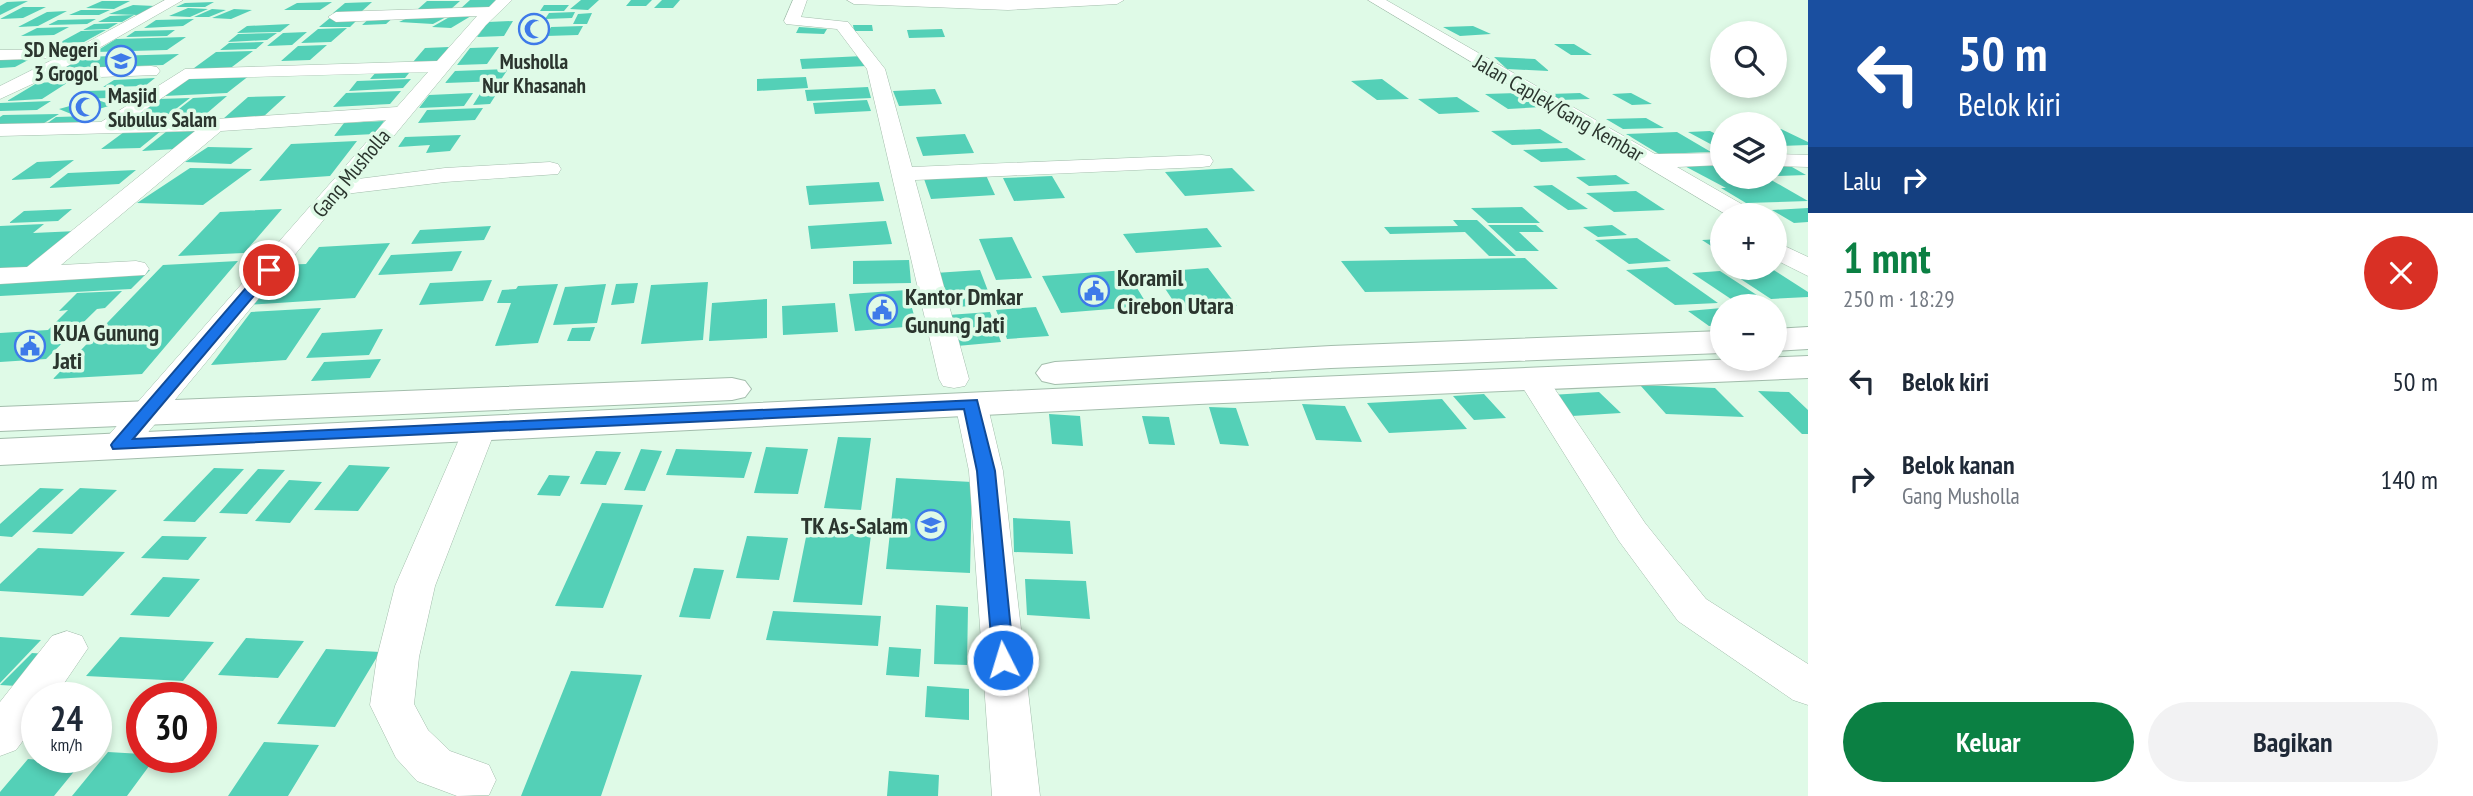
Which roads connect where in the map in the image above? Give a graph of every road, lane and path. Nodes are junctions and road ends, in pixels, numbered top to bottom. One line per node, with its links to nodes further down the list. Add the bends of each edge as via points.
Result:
1 (176, 0): 8 (street)
2 (800, 0): 25 (street, via 792,21 842,25 876,69)
3 (854, 0): 4 (street, via 1008,5)
4 (1116, 0)
5 (1375, 0): 15 (street, Jalan Caplek/Gang Kembar)
6 (499, 6): 7 (street); 10 (street, Gang Musholla)
7 (337, 17)
8 (81, 53): 9 (street); 12 (street)
9 (0, 55)
10 (443, 66): 14 (street, Gang Musholla); 17 (street, via 185,74)
11 (151, 71): 12 (street)
12 (38, 74): 13 (street)
13 (0, 93)
14 (402, 113): 16 (street); 26 (street, Gang Musholla)
15 (1578, 118): 22 (street, Jalan Caplek/Gang Kembar); 28 (street, via 1579,126 1593,141)
16 (216, 125): 17 (street); 34 (street)
17 (108, 126): 18 (street)
18 (0, 130)
19 (1710, 159): 22 (street)
20 (1787, 160): 23 (street)
21 (1202, 161): 25 (street)
22 (1651, 161): 27 (street, Jalan Caplek/Gang Kembar)
23 (1808, 161)
24 (550, 169): 26 (street)
25 (903, 174): 42 (street, via 922,259)
26 (340, 188): 44 (street, Gang Musholla)
27 (1723, 203)
28 (1710, 210)
29 (1787, 240): 30 (street)
30 (1808, 252)
31 (1787, 256): 32 (street)
32 (1808, 268)
33 (136, 270): 34 (street)
34 (34, 274): 35 (street)
35 (0, 275)
36 (1808, 338): 37 (highway)
37 (1787, 339)
38 (1710, 342): 40 (highway, via 1331,356)
39 (1808, 368): 41 (highway)
40 (1191, 379): 41 (highway); 42 (highway)
41 (1533, 380): 50 (street, via 1632,532 1692,610)
42 (963, 391): 43 (highway); 53 (street, via 986,471)
43 (901, 394): 44 (highway); 46 (highway)
44 (145, 413): 45 (highway); 47 (street, Gang Musholla)
45 (0, 419)
46 (480, 428): 47 (highway); 52 (street, via 415,586 391,705 412,744 434,766)
47 (119, 445): 48 (highway)
48 (0, 452)
49 (67, 648): 51 (street)
50 (1808, 687)
51 (0, 736)
52 (472, 780)
53 (1016, 796)

